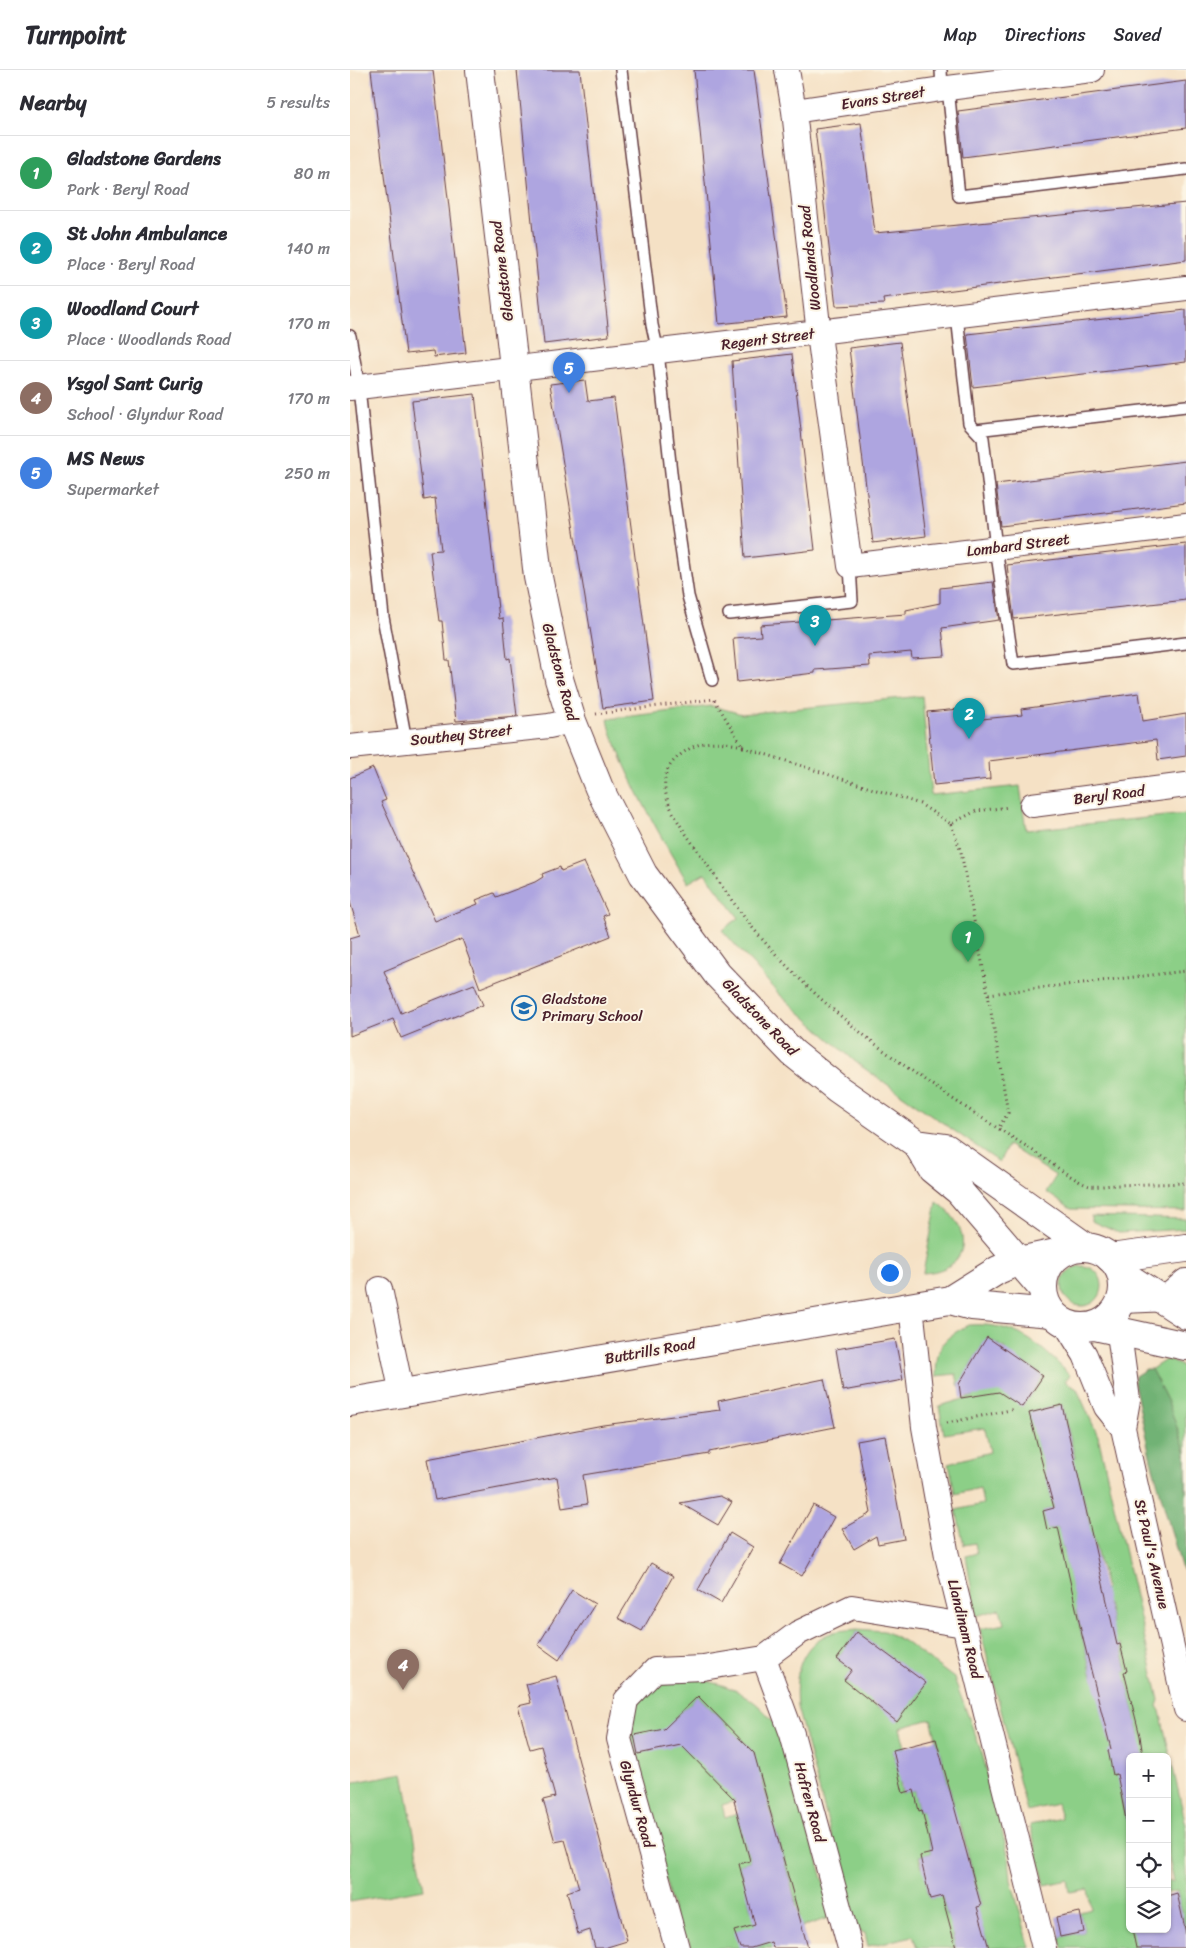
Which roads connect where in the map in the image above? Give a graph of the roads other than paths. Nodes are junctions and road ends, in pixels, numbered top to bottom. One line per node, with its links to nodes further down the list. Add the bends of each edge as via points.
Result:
1 (480, 70): 14 (main road, Gladstone Road)
2 (621, 70): 13 (lane)
3 (786, 70): 7 (street, Woodlands Road)
4 (1092, 70): 5 (street, Evans Street)
5 (1062, 72): 6 (street, Evans Street)
6 (944, 82): 7 (street, Evans Street); 8 (lane, via 959,196)
7 (794, 112): 11 (street, Woodlands Road)
8 (1186, 169)
9 (1186, 288): 10 (street, Regent Street)
10 (957, 316): 11 (street, Regent Street); 17 (lane, via 969,423)
11 (819, 334): 13 (street, Regent Street); 20 (street, Woodlands Road)
12 (350, 336): 15 (lane)
13 (658, 352): 14 (street, Regent Street); 23 (lane, via 688,596)
14 (514, 368): 15 (street, Regent Street); 24 (main road, Gladstone Road, via 538,577 552,653)
15 (354, 388): 25 (lane, via 383,617)
16 (1186, 406): 17 (lane)
17 (976, 430): 19 (lane, via 983,438)
18 (1186, 524): 19 (street, Lombard Street)
19 (996, 548): 20 (street, Lombard Street); 22 (lane, via 1013,664)
20 (850, 566): 21 (lane, via 852,601)
21 (729, 614)
22 (1186, 643)
23 (712, 680)
24 (572, 721): 25 (street, Southey Street); 29 (main road, Gladstone Road, via 617,828 643,874 696,948 793,1053)
25 (406, 741): 26 (street, Southey Street)
26 (350, 747)
27 (1186, 785): 28 (street, Beryl Road)
28 (1032, 805)
29 (917, 1144): 31 (main road, Gladstone Road, via 932,1169 959,1191); 33 (main road, Gladstone Road, via 946,1148)
30 (1186, 1248): 33 (main road, Buttrills Road)
31 (1020, 1261): 33 (main road, Buttrills Road); 36 (main road, Buttrills Road, via 998,1270); 38 (main road, Gladstone Road)
32 (1186, 1283): 35 (main road, via 1170,1297)
33 (1104, 1287): 35 (main road, Gladstone Road); 38 (main road, Buttrills Road, via 1082,1328); 38 (main road, via 1054,1258 1047,1269); 40 (main road, Gladstone Road); 43 (street, St Paul's Avenue, via 1128,1400)
34 (380, 1289): 41 (street)
35 (1161, 1299): 39 (main road, Gladstone Road)
36 (950, 1300): 37 (main road, Buttrills Road); 38 (main road, Buttrills Road, via 972,1306)
37 (911, 1306): 41 (main road, Buttrills Road); 44 (street, Llandinam Road, via 924,1428 947,1556)
38 (1053, 1308): 43 (street, St Paul's Avenue, via 1085,1356 1106,1408)
39 (1186, 1315)
40 (1186, 1346)
41 (402, 1394): 42 (main road, Buttrills Road)
42 (350, 1402)
43 (1123, 1428): 46 (street, St Paul's Avenue)
44 (964, 1626): 45 (street, via 852,1608 798,1633); 49 (street, Llandinam Road)
45 (764, 1658): 47 (street, Glyndwr Road, via 703,1668 655,1670 626,1700 619,1739); 48 (street, Hafren Road, via 792,1734)
46 (1186, 1710)
47 (677, 1948)
48 (850, 1948)
49 (1044, 1948)

